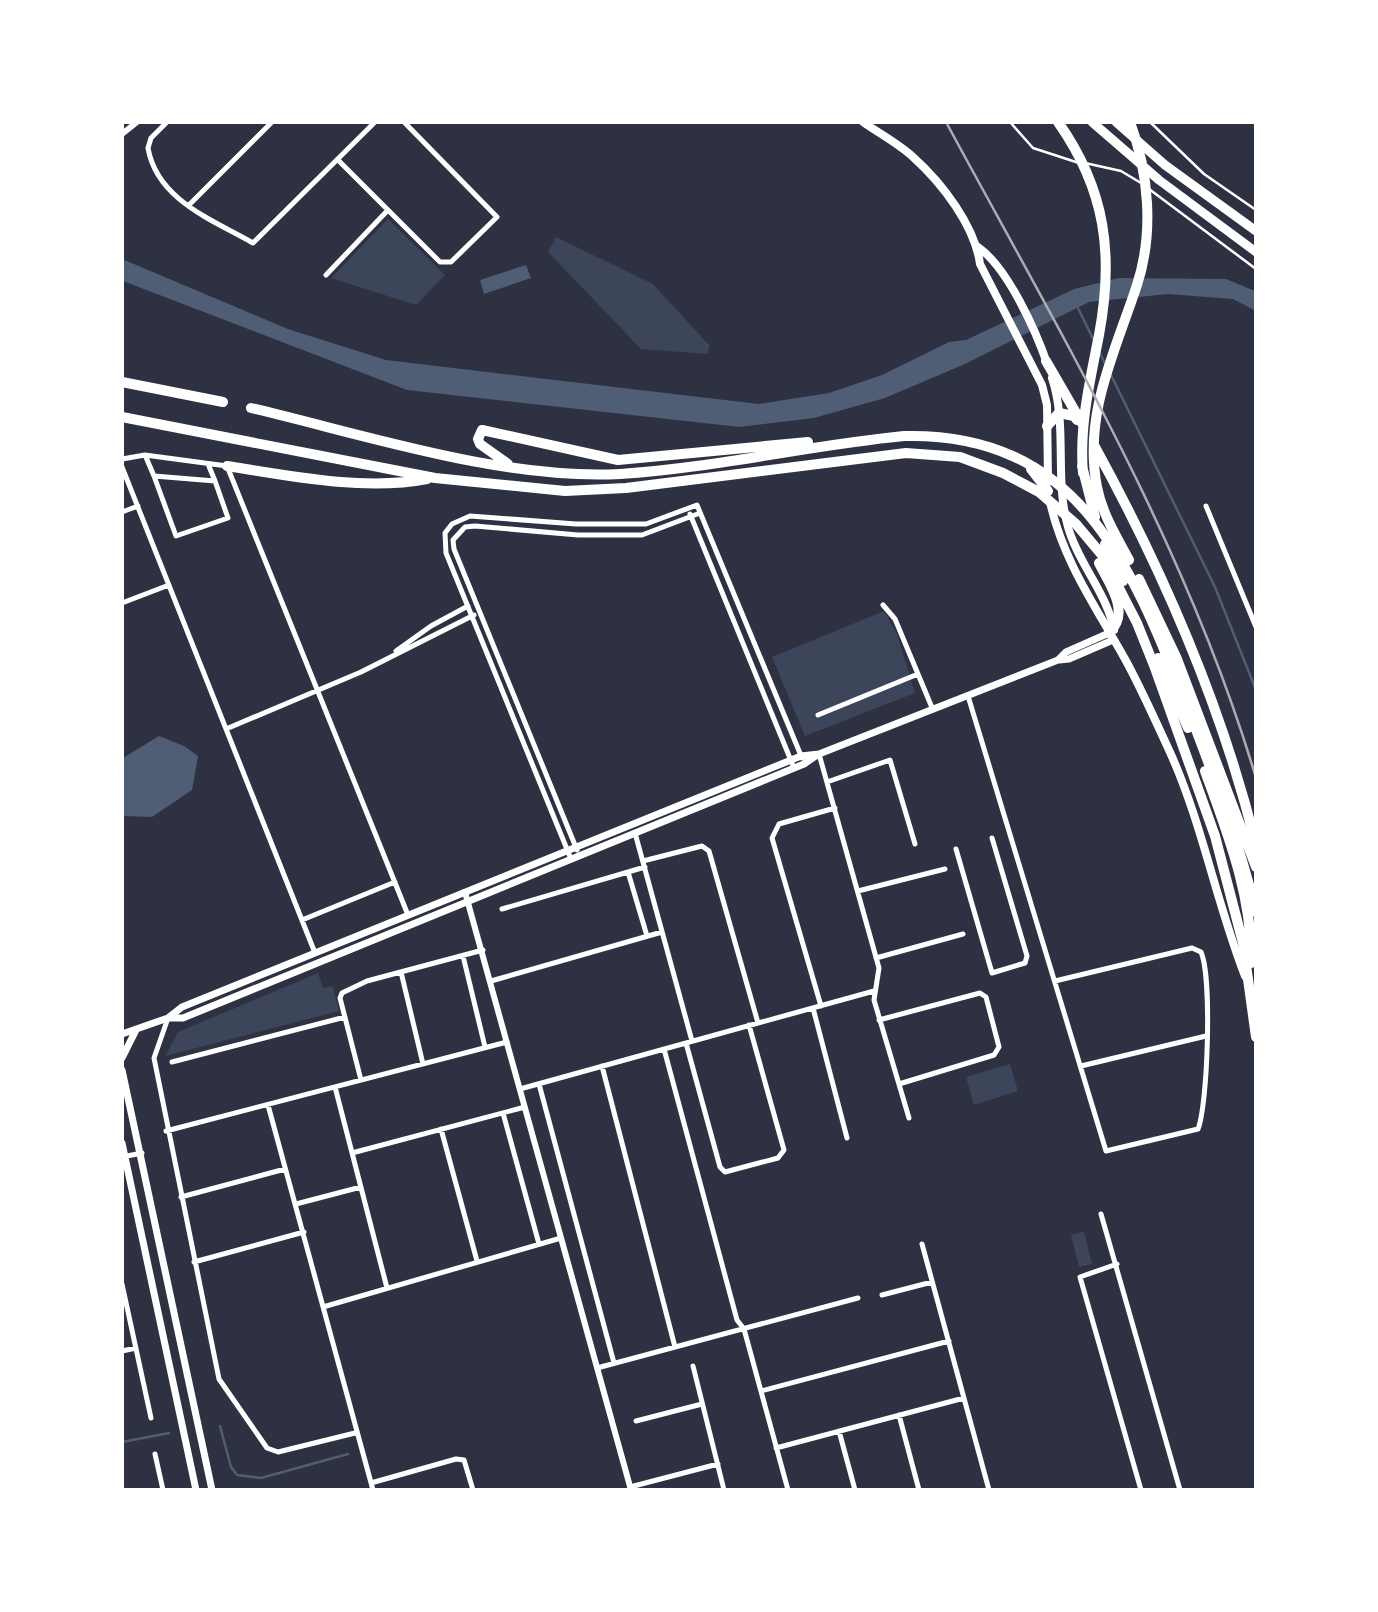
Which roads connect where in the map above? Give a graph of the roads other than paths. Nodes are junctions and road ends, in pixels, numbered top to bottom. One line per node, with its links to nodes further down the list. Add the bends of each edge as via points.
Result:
1 (137, 122): 13 (street)
2 (167, 122): 15 (street, via 151,138 148,152 162,181)
3 (272, 122): 15 (street)
4 (375, 122): 14 (street)
5 (404, 122): 17 (street, via 497,217 456,259 443,263)
6 (863, 122): 19 (main road, via 922,166 954,206)
7 (1010, 122): 21 (lane, via 1032,148 1072,163 1098,164 1133,176)
8 (1058, 122): 34 (highway, via 1076,149 1104,223 1106,292 1087,397)
9 (1092, 122): 20 (highway, via 1159,180)
10 (1116, 122): 18 (highway, via 1165,165)
11 (1129, 122): 78 (highway, via 1147,192 1146,244 1138,283 1095,414 1097,487 1106,518 1153,603 1177,659)
12 (1150, 122): 16 (lane, via 1204,174)
13 (122, 134)
14 (338, 160): 15 (street, via 253,243); 17 (street)
15 (188, 205)
16 (1255, 209)
17 (388, 210): 22 (street)
18 (1255, 231)
19 (978, 247): 23 (main road, via 993,258); 29 (main road, via 980,264 1042,385)
20 (1255, 252)
21 (1255, 269)
22 (326, 275)
23 (1046, 361): 27 (main road); 30 (highway)
24 (122, 382): 25 (highway)
25 (223, 402)
26 (251, 408): 37 (highway)
27 (1059, 413): 29 (highway); 30 (highway, via 1074,416); 56 (main road, via 1061,500 1068,529)
28 (122, 417): 39 (highway)
29 (1047, 426): 41 (main road)
30 (1087, 432): 73 (highway, via 1156,566 1217,719)
31 (145, 454): 32 (street); 33 (street); 38 (street)
32 (122, 459)
33 (208, 464): 36 (street); 40 (street)
34 (1082, 466): 56 (highway, via 1090,538 1118,603 1119,621); 98 (highway, via 1100,532 1197,747 1228,834 1248,913)
35 (122, 467): 42 (street)
36 (227, 467): 39 (highway, via 302,478 404,484); 59 (street)
37 (512, 467): 41 (highway, via 480,444 482,430 618,460 935,433 1010,451); 85 (highway, via 621,474 874,439 937,435 968,440 1020,459 1088,511 1122,560 1146,607 1221,793)
38 (153, 476): 40 (street); 40 (street, via 176,536 228,518)
39 (435, 478): 98 (highway, via 565,491 696,480 906,453 960,457 1039,492 1060,508 1102,555 1137,623 1215,836)
40 (215, 481)
41 (1048, 491): 56 (main road, via 1056,531 1070,565)
42 (138, 506): 45 (street); 48 (street)
43 (1206, 506): 55 (street)
44 (688, 508): 46 (street, via 697,505); 47 (street); 52 (street, via 646,524 470,516 452,524 443,544)
45 (122, 512)
46 (700, 513): 47 (street); 65 (street)
47 (691, 517): 50 (street, via 642,536 465,527 453,540 454,549); 66 (street)
48 (169, 585): 49 (street); 63 (street)
49 (122, 603)
50 (476, 603): 52 (street); 53 (street)
51 (883, 605): 58 (street, via 895,619)
52 (467, 607): 54 (street); 57 (street)
53 (480, 612): 54 (street); 75 (street)
54 (471, 617): 57 (street); 76 (street)
55 (1255, 627)
56 (1112, 633): 60 (main road); 98 (main road, via 1171,753 1228,936)
57 (394, 653): 59 (street)
58 (918, 674): 61 (street); 62 (street)
59 (318, 691): 63 (street); 81 (street)
60 (968, 696): 61 (main road); 97 (street)
61 (933, 710): 64 (main road)
62 (818, 715)
63 (226, 729): 87 (street)
64 (819, 754): 65 (main road); 67 (main road); 68 (street)
65 (801, 756): 66 (main road); 67 (street)
66 (793, 764): 67 (main road); 70 (main road); 75 (main road)
67 (804, 764)
68 (827, 782): 69 (street); 72 (street, via 890,760)
69 (835, 808): 82 (street); 100 (street, via 779,824 772,838)
70 (635, 832): 75 (main road); 77 (street)
71 (992, 838): 74 (street, via 1027,956 1025,963 1014,967 992,973)
72 (915, 844)
73 (1255, 845)
74 (956, 849)
75 (578, 851): 76 (main road)
76 (569, 855): 83 (main road)
77 (644, 864): 80 (street); 88 (street); 105 (street, via 702,846 709,851)
78 (1255, 867)
79 (945, 869): 82 (street)
80 (628, 872): 84 (street); 90 (street)
81 (395, 882): 86 (street); 87 (street)
82 (858, 891): 94 (street)
83 (466, 896): 86 (main road); 91 (street); 103 (main road, via 183,1018)
84 (502, 909)
85 (1255, 912)
86 (408, 915): 92 (main road)
87 (302, 920): 92 (street)
88 (662, 932): 90 (street); 112 (street)
89 (963, 933): 94 (street)
90 (647, 936): 96 (street)
91 (483, 950): 93 (street); 96 (street)
92 (315, 953): 103 (main road, via 182,1007)
93 (463, 956): 95 (street); 113 (street)
94 (876, 958): 99 (street, via 879,980)
95 (401, 972): 102 (street, via 353,986 340,998); 117 (street)
96 (491, 981): 111 (street)
97 (1055, 981): 109 (street, via 1192,948 1204,959); 119 (street)
98 (1250, 989): 110 (highway)
99 (874, 991): 100 (street); 104 (street)
100 (821, 1006): 101 (street)
101 (813, 1008): 105 (street); 132 (street)
102 (345, 1017): 116 (street); 121 (street)
103 (168, 1018): 107 (main road); 131 (street, via 154,1058)
104 (879, 1020): 123 (street); 123 (street, via 980,993 986,997 999,1047 994,1055)
105 (758, 1023): 106 (street)
106 (749, 1026): 112 (street); 112 (street, via 784,1150 778,1158 725,1172 720,1167)
107 (136, 1029): 108 (main road); 115 (main road)
108 (122, 1034)
109 (1206, 1036): 119 (street); 119 (street, via 1198,1129 1106,1150)
110 (1255, 1037)
111 (507, 1042): 113 (street); 125 (street)
112 (689, 1042): 114 (street)
113 (485, 1047): 117 (street)
114 (664, 1049): 118 (street); 155 (street, via 737,1320)
115 (122, 1058)
116 (172, 1062)
117 (423, 1063): 121 (street)
118 (602, 1066): 122 (street); 158 (street)
119 (1081, 1066)
120 (122, 1070): 134 (main road)
121 (362, 1080): 124 (street)
122 (539, 1084): 125 (street); 162 (street)
123 (899, 1084): 129 (street)
124 (335, 1087): 126 (street); 135 (street)
125 (520, 1089): 127 (street)
126 (268, 1105): 131 (street); 137 (street)
127 (525, 1107): 128 (street); 143 (street)
128 (503, 1113): 130 (street); 144 (street)
129 (909, 1118)
130 (441, 1129): 135 (street); 146 (street)
131 (166, 1131): 139 (street)
132 (847, 1138)
133 (122, 1143): 136 (main road)
134 (142, 1153): 136 (street); 157 (main road)
135 (352, 1153): 138 (street)
136 (124, 1157): 160 (main road)
137 (285, 1169): 139 (street); 140 (street)
138 (361, 1188): 140 (street); 151 (street)
139 (181, 1198): 147 (street)
140 (296, 1204): 142 (street)
141 (1101, 1214): 148 (street)
142 (304, 1232): 147 (street); 154 (street)
143 (561, 1238): 144 (street); 164 (street)
144 (539, 1244): 146 (street)
145 (922, 1244): 149 (street)
146 (477, 1261): 151 (street)
147 (194, 1262): 174 (street, via 219,1379 267,1448 278,1452)
148 (1117, 1264): 189 (street, via 1080,1277); 190 (street)
149 (932, 1282): 152 (street); 156 (street)
150 (122, 1284): 159 (street)
151 (387, 1288): 154 (street)
152 (882, 1295)
153 (858, 1298): 155 (street)
154 (323, 1307): 174 (street)
155 (744, 1329): 158 (street); 167 (street)
156 (949, 1341): 167 (street); 168 (street)
157 (181, 1345): 160 (main road, via 176,1354); 165 (main road)
158 (675, 1347): 162 (street)
159 (136, 1348): 161 (street); 171 (street)
160 (166, 1349): 166 (main road)
161 (122, 1351)
162 (614, 1363): 164 (street)
163 (692, 1366): 169 (street)
164 (597, 1368): 179 (street)
165 (190, 1385): 166 (main road, via 183,1379); 182 (main road)
166 (174, 1389): 181 (main road)
167 (761, 1391): 175 (street)
168 (964, 1398): 170 (street); 188 (street)
169 (702, 1404): 172 (street); 177 (street)
170 (899, 1415): 173 (street); 187 (street)
171 (151, 1418)
172 (636, 1421)
173 (839, 1431): 175 (street); 186 (street)
174 (355, 1433): 178 (street)
175 (776, 1448): 185 (street)
176 (155, 1454): 180 (street)
177 (718, 1464): 179 (street); 184 (street)
178 (372, 1486): 183 (street, via 456,1459 464,1460)
179 (631, 1488)
180 (163, 1489)
181 (196, 1489)
182 (212, 1489)
183 (473, 1489)
184 (724, 1489)
185 (788, 1489)
186 (855, 1489)
187 (919, 1489)
188 (989, 1489)
189 (1141, 1489)
190 (1180, 1489)

